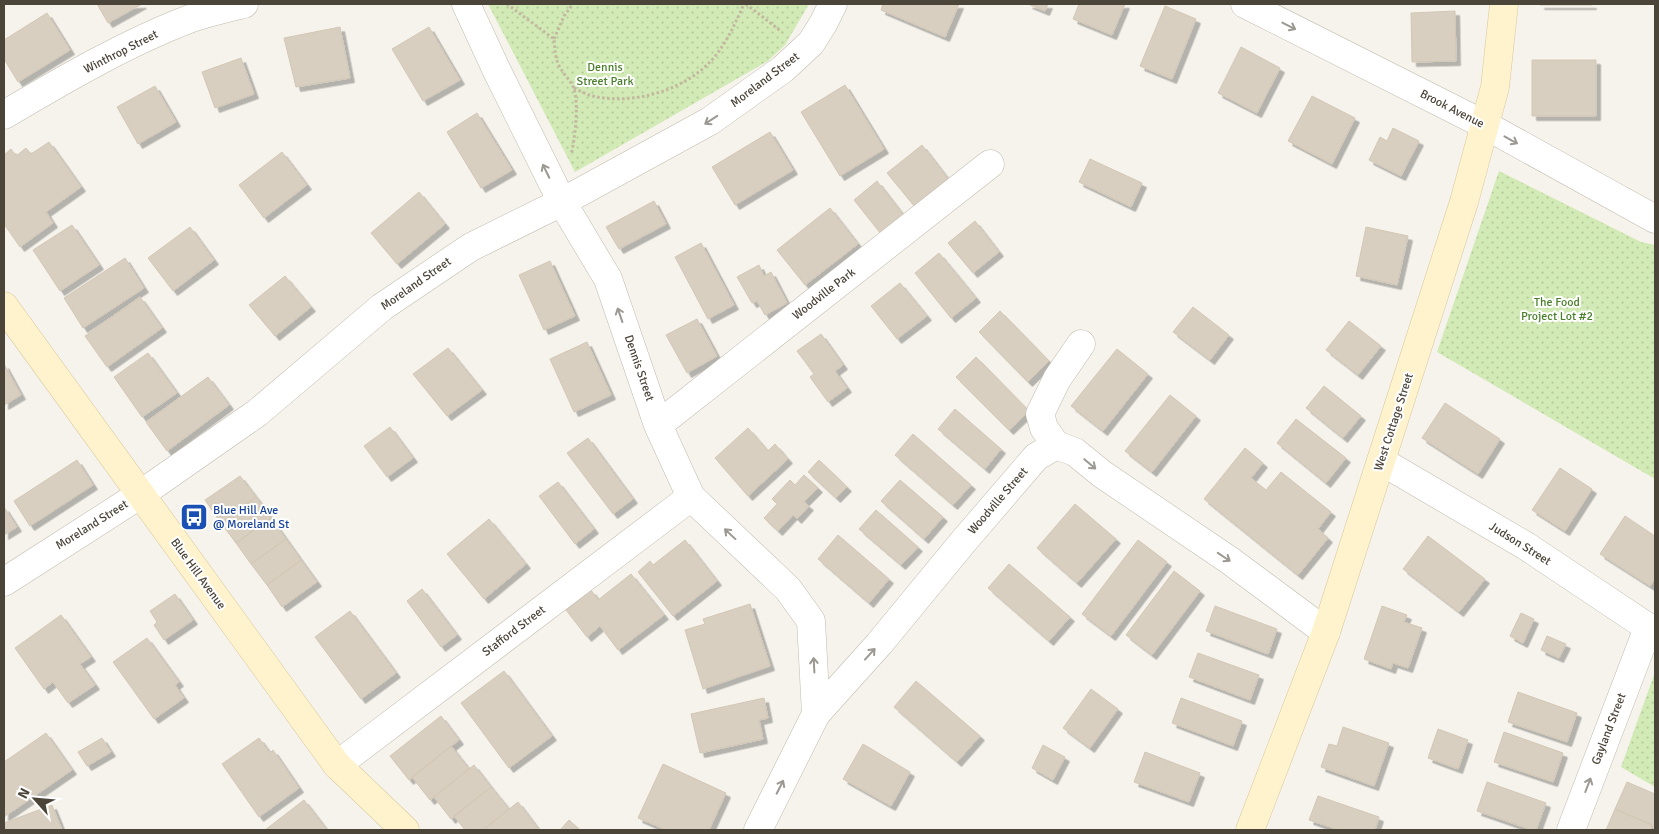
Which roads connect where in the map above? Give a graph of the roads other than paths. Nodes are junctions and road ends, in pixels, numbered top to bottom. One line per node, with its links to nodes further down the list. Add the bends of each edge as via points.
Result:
1 (244, 4): 6 (street, Winthrop Street, via 193,18 143,39)
2 (466, 4): 9 (street, Dennis Street, one-way to 2)
3 (833, 4): 9 (street, Moreland Street, one-way to 9, via 811,43 783,69 710,121)
4 (1245, 4): 7 (street, Brook Avenue, one-way to 7)
5 (1504, 4): 7 (street, West Cottage Street, via 1495,87)
6 (4, 115)
7 (1485, 126): 10 (street, Brook Avenue, one-way to 10); 15 (street, West Cottage Street)
8 (990, 164): 13 (street, Woodville Park)
9 (562, 202): 13 (street, Dennis Street, one-way to 9, via 608,279); 16 (street, Moreland Street, via 471,246 382,307 256,413)
10 (1655, 219)
11 (4, 306): 16 (street, Blue Hill Avenue)
12 (1081, 344): 14 (street, via 1057,379 1040,414 1044,428)
13 (658, 425): 17 (street, Dennis Street)
14 (1056, 445): 20 (street, one-way to 20, via 1075,452); 21 (street, Woodville Street, one-way to 14, via 1036,457)
15 (1381, 462): 19 (street, Judson Street, via 1526,546); 20 (street, West Cottage Street)
16 (141, 494): 18 (street, Moreland Street); 22 (street, Blue Hill Avenue)
17 (691, 497): 21 (street, Dennis Street, one-way to 17, via 810,621 788,589); 22 (street, Stafford Street)
18 (4, 582)
19 (1651, 630): 26 (street, Gayland Street, one-way to 19)
20 (1326, 632): 25 (street, West Cottage Street)
21 (816, 714): 24 (street, Woodville Street, one-way to 21)
22 (337, 764): 23 (street, Blue Hill Avenue)
23 (405, 830)
24 (758, 830)
25 (1250, 830)
26 (1571, 830)

